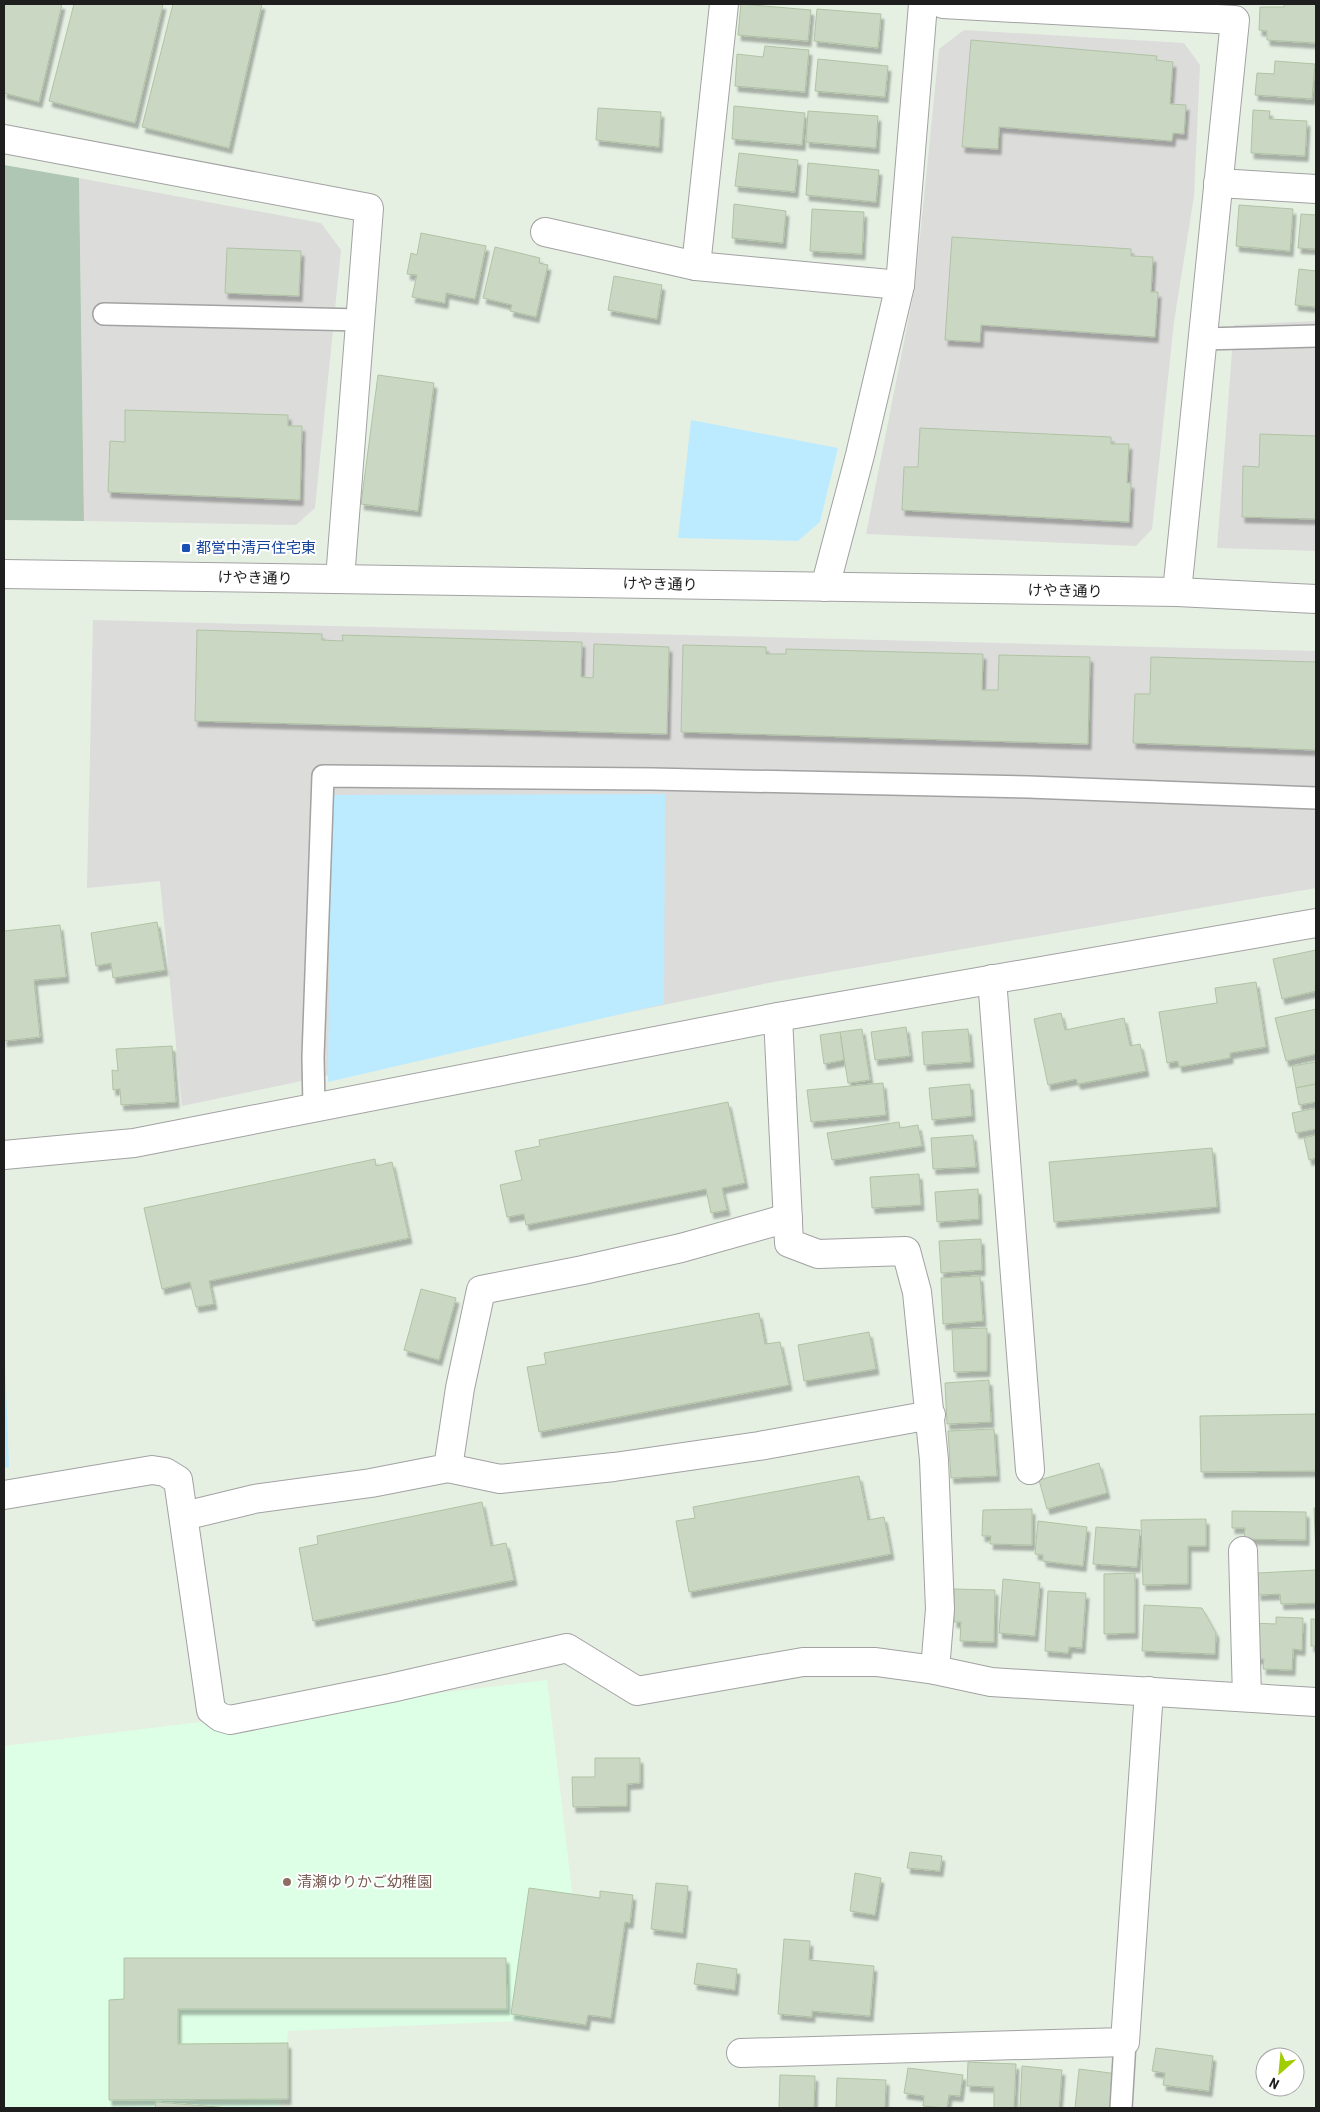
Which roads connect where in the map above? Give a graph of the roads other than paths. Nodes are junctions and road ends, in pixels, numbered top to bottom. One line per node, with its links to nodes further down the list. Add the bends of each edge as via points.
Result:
1 (724, 4): 9 (street)
2 (922, 4): 10 (street)
3 (943, 4): 4 (street)
4 (1236, 12): 6 (street)
5 (4, 139): 12 (street, via 370,208)
6 (1218, 183): 7 (street); 14 (street)
7 (1316, 190)
8 (545, 232): 9 (street)
9 (696, 266): 10 (street)
10 (900, 285): 17 (street, via 860,455)
11 (104, 314): 12 (lane)
12 (360, 320): 16 (street)
13 (1316, 336): 14 (lane)
14 (1202, 339): 18 (street)
15 (4, 574): 16 (street, けやき通り)
16 (340, 579): 17 (street, けやき通り)
17 (824, 587): 18 (street, けやき通り)
18 (1177, 592): 19 (street, けやき通り)
19 (1316, 599)
20 (1316, 798): 24 (lane, via 1018,787 323,776)
21 (1316, 923): 22 (street)
22 (992, 979): 23 (street); 29 (street)
23 (778, 1017): 24 (street); 26 (street)
24 (314, 1108): 25 (street, via 134,1143)
25 (4, 1155)
26 (788, 1218): 27 (street, via 789,1243 818,1254 906,1251 917,1292); 28 (street, via 681,1248 481,1290 460,1388)
27 (931, 1415): 28 (street, via 759,1446 614,1467 500,1479); 33 (street, via 940,1608)
28 (448, 1468): 31 (street, via 371,1483 254,1499)
29 (1030, 1470)
30 (4, 1495): 31 (street, via 152,1470 165,1472 178,1480)
31 (184, 1516): 33 (street, via 211,1710 230,1720 567,1648 637,1692 803,1662 876,1662)
32 (1243, 1551): 35 (street)
33 (935, 1670): 34 (street, via 991,1682)
34 (1149, 1691): 35 (street); 37 (street)
35 (1247, 1697): 36 (street)
36 (1316, 1702)
37 (1125, 2042): 38 (street); 39 (lane)
38 (741, 2053)
39 (1121, 2108)

